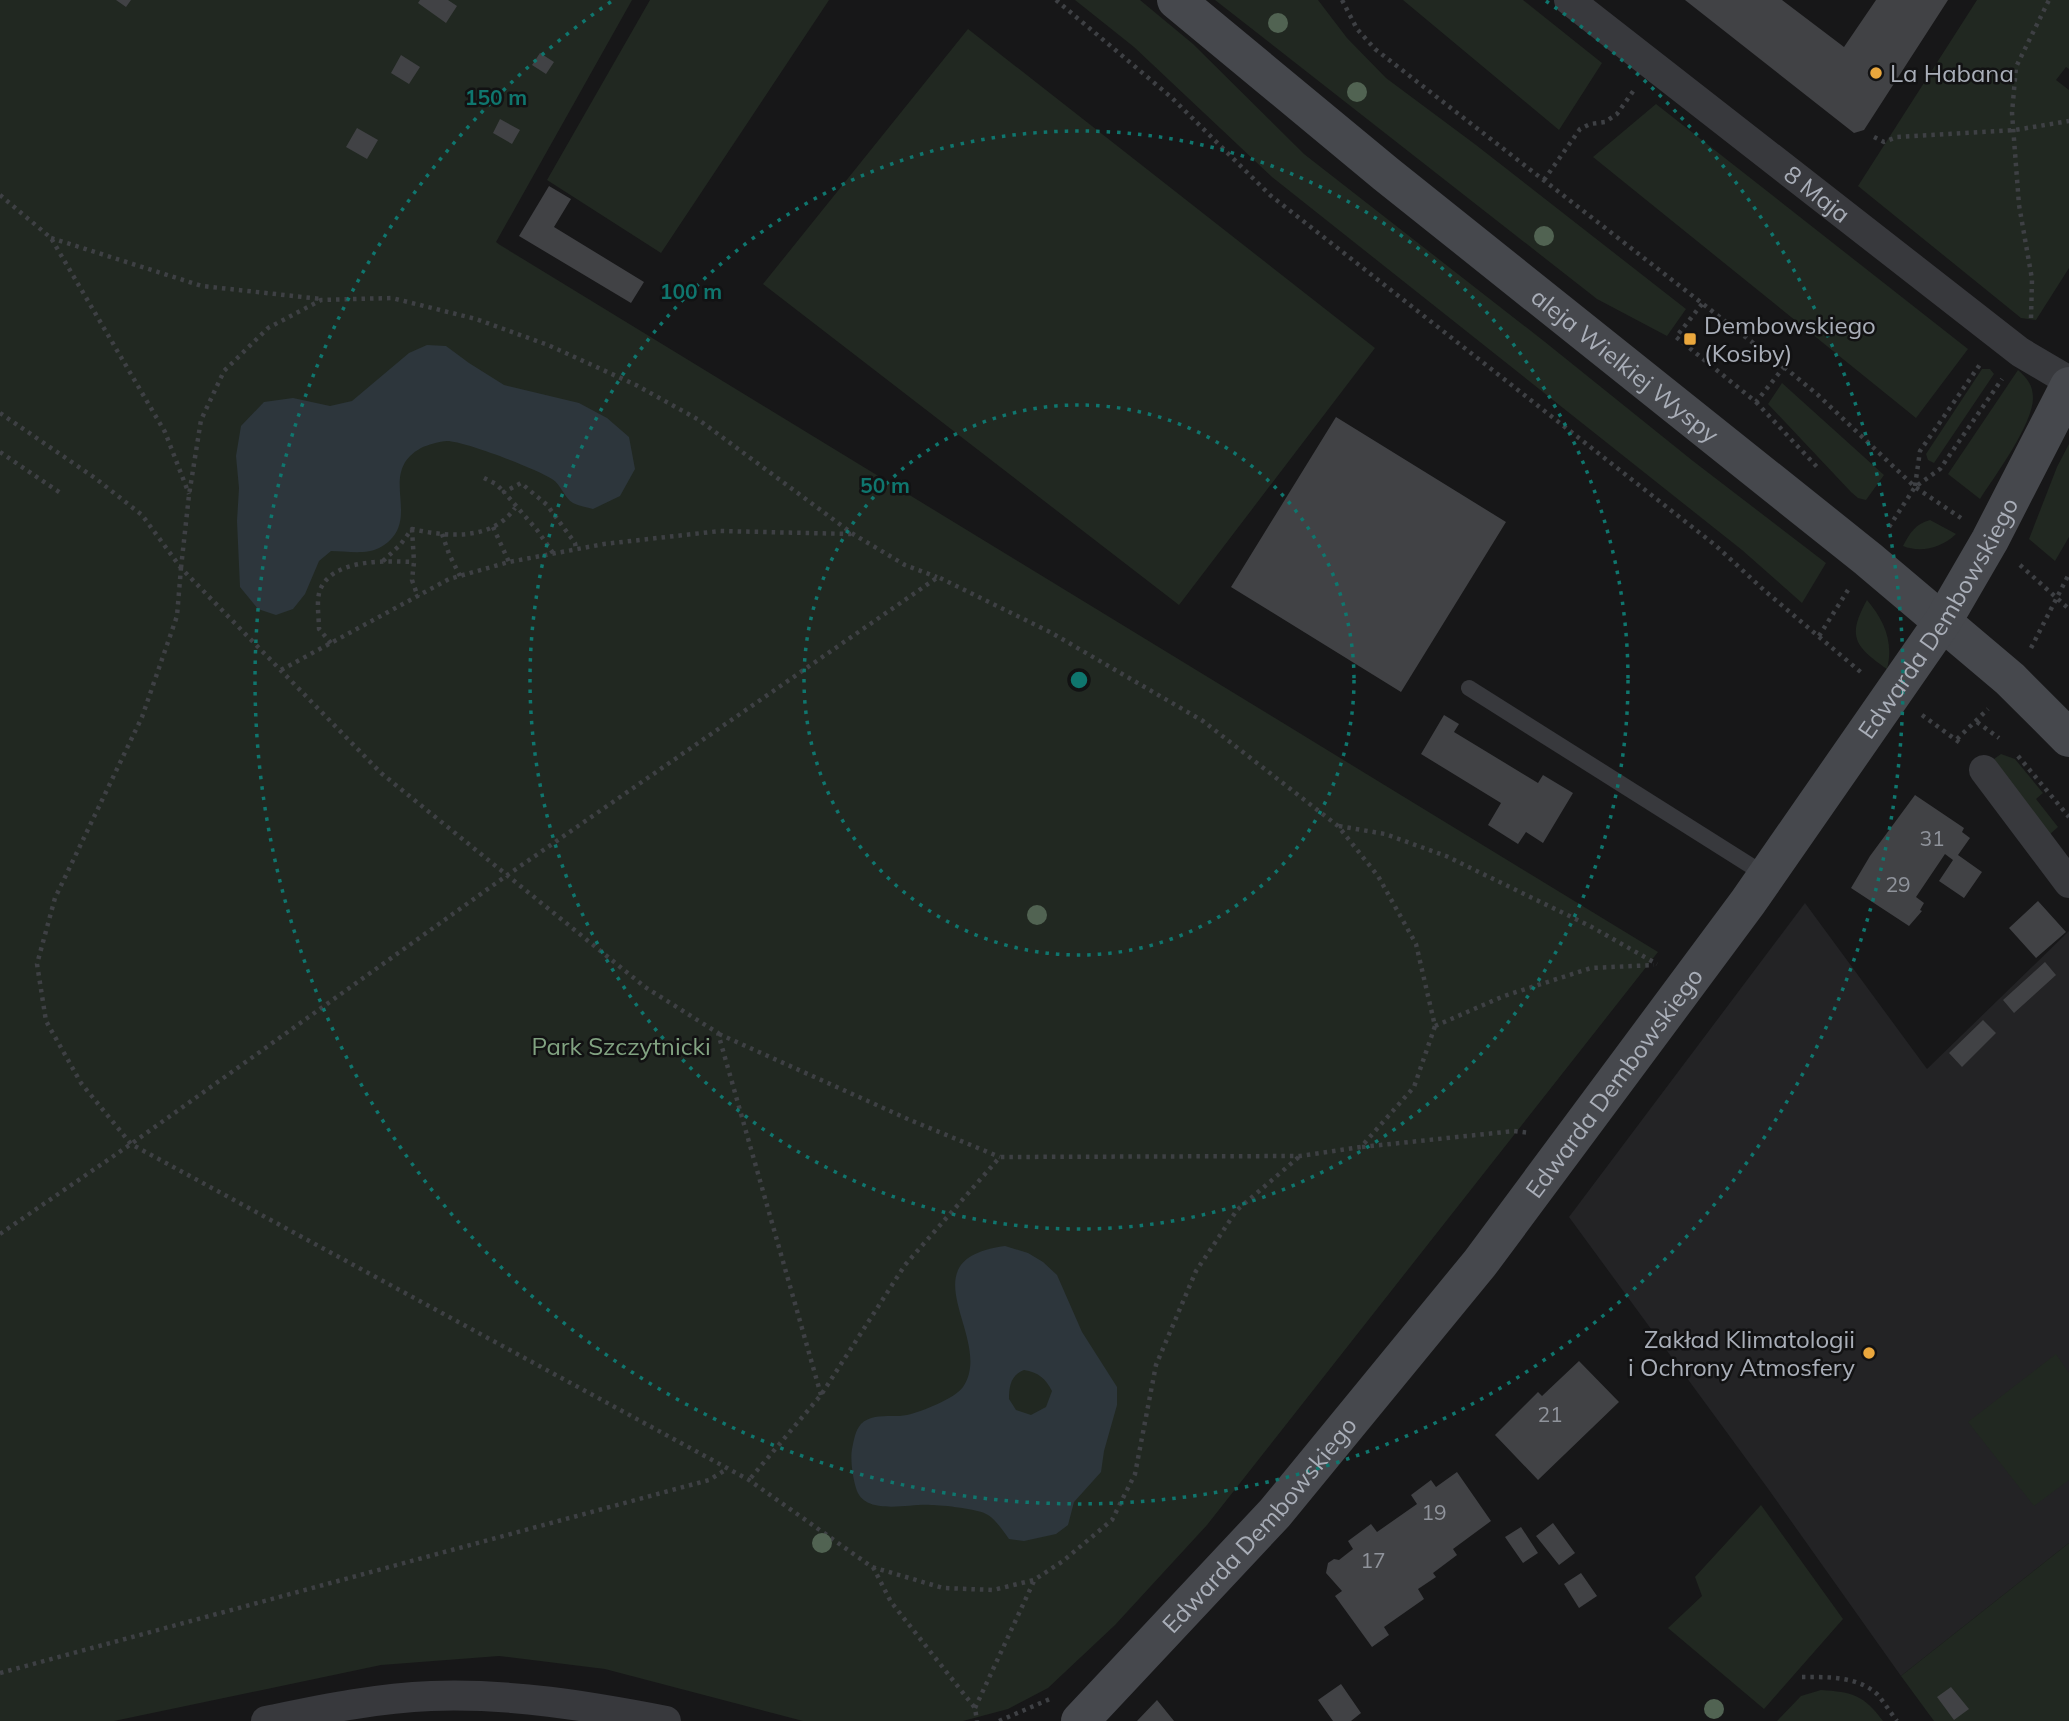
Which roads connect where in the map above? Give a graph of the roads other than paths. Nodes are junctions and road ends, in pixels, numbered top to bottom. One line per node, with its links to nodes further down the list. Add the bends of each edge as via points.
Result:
1 (1176, 0): 5 (street, aleja Wielkiej Wyspy)
2 (1569, 0): 3 (street, 8 Maja, via 1999,337)
3 (2069, 380)
4 (2069, 386): 5 (street, Edwarda Dembowskiego)
5 (1943, 621): 7 (street, aleja Wielkiej Wyspy); 9 (street, Edwarda Dembowskiego)
6 (1469, 688): 9 (lane)
7 (2069, 738)
8 (1984, 770): 10 (street)
9 (1767, 876): 11 (street, Edwarda Dembowskiego, via 1480,1263 1275,1513)
10 (2069, 883)
11 (1069, 1708)
12 (285, 1719): 13 (street, via 400,1698 470,1696 573,1704)
13 (666, 1721)

